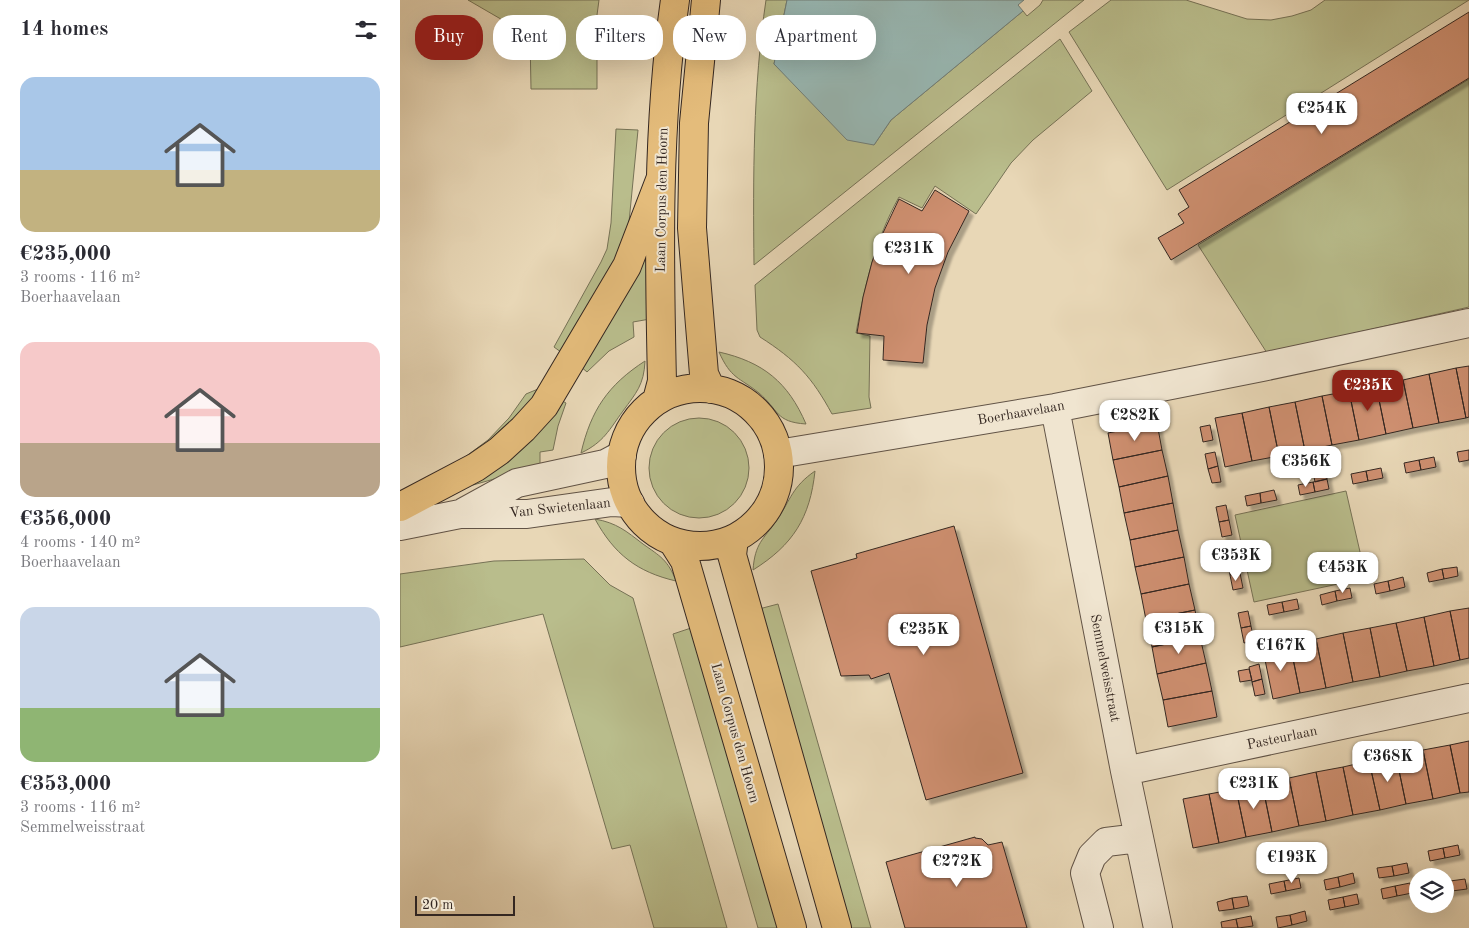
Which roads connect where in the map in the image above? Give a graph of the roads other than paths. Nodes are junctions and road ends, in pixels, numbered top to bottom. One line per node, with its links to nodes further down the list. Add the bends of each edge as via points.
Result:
1 (675, 0): 3 (main road, Laan Corpus den Hoorn, via 667,58)
2 (706, 0): 5 (main road, via 694,123 692,228 704,374)
3 (660, 180): 6 (main road, Laan Corpus den Hoorn, via 662,381); 11 (main road, via 627,266 544,406 522,430 484,462)
4 (1469, 323): 7 (street, Boerhaavelaan)
5 (711, 389): 6 (main road, via 683,390); 9 (main road, via 740,399 755,411 768,427)
6 (658, 400): 8 (main road, via 631,428)
7 (1055, 408): 9 (street, Boerhaavelaan); 17 (street, Semmelweisstraat)
8 (622, 454): 10 (main road, via 623,485); 12 (street, Van Swietenlaan, via 605,464 517,483)
9 (778, 454): 14 (main road, via 778,475 770,504 758,521)
10 (630, 503): 12 (street, Van Swietenlaan, via 612,502 527,514); 15 (main road, via 648,527)
11 (400, 507)
12 (460, 514): 13 (street, Van Swietenlaan)
13 (400, 526)
14 (734, 539): 15 (main road, via 704,546); 20 (main road, via 732,555)
15 (673, 542): 19 (main road, Laan Corpus den Hoorn, via 685,561)
16 (1469, 698): 17 (street, Pasteurlaan)
17 (1125, 771): 18 (street, Semmelweisstraat)
18 (1139, 838): 21 (street, via 1106,842 1092,856 1085,873); 22 (street, Semmelweisstraat)
19 (792, 928)
20 (837, 928)
21 (1099, 928)
22 (1158, 928)

